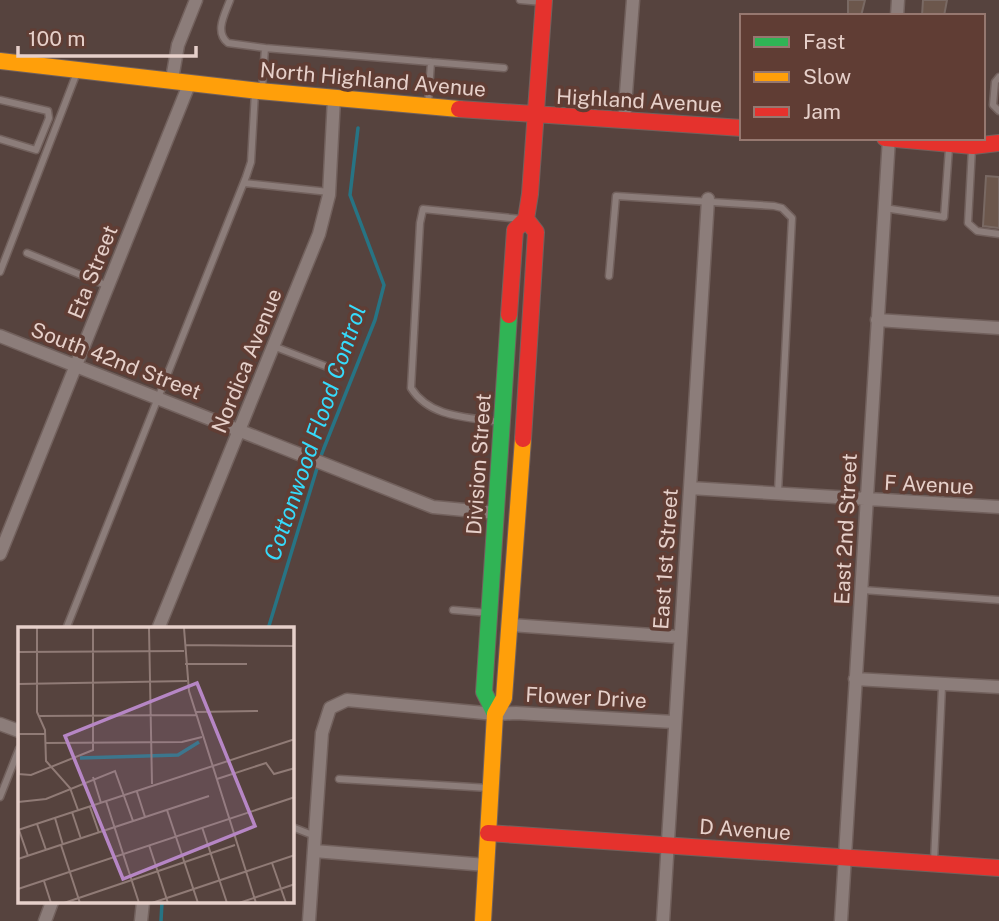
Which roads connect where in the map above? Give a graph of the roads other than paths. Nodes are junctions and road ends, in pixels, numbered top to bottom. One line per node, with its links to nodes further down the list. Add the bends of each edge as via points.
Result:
1 (196, 0): 12 (street, via 178,45)
2 (230, 0): 6 (lane, via 221,27 223,40)
3 (520, 0): 5 (lane)
4 (633, 0): 20 (street)
5 (543, 1): 19 (main road, Division Street)
6 (265, 48): 8 (lane); 14 (lane)
7 (0, 61): 10 (main road, North Highland Avenue)
8 (431, 62): 9 (lane); 17 (lane)
9 (504, 68)
10 (78, 71): 12 (main road, North Highland Avenue); 36 (lane)
11 (999, 77): 18 (lane, via 993,105)
12 (172, 79): 13 (main road, North Highland Avenue)
13 (190, 82): 14 (main road, North Highland Avenue); 38 (street, Eta Street)
14 (259, 90): 15 (main road, North Highland Avenue); 29 (lane, via 251,162)
15 (334, 98): 17 (main road, North Highland Avenue); 30 (street, Nordica Avenue)
16 (0, 100): 22 (lane, via 40,107 48,111 49,118 36,150)
17 (428, 107): 19 (main road, North Highland Avenue)
18 (999, 111)
19 (534, 116): 20 (main road, Highland Avenue); 33 (main road, Division Street)
20 (624, 120): 21 (main road, Highland Avenue)
21 (740, 128)
22 (0, 139)
23 (888, 140): 32 (street, East 2nd Street)
24 (909, 140): 26 (main road)
25 (999, 143): 27 (main road)
26 (950, 144): 27 (main road); 32 (lane, via 944,217)
27 (972, 146): 28 (main road); 34 (lane, via 968,223 978,231)
28 (999, 155)
29 (244, 183): 30 (lane); 45 (lane)
30 (329, 192): 42 (street, Nordica Avenue, via 319,234)
31 (708, 200): 37 (lane, via 616,196); 48 (street, East 1st Street); 49 (lane, via 774,206 792,218)
32 (884, 208): 39 (street, East 2nd Street)
33 (526, 219): 46 (main road, Division Street, via 514,230); 46 (lane, via 423,209 420,223 411,388 431,410); 58 (main road, Division Street, via 536,232)
34 (999, 234)
35 (27, 253): 38 (lane)
36 (0, 272)
37 (609, 276)
38 (108, 286): 43 (street, Eta Street)
39 (877, 320): 40 (street); 50 (street, East 2nd Street)
40 (999, 328)
41 (0, 336): 43 (street, South 42nd Street)
42 (274, 346): 44 (lane); 47 (street, Nordica Avenue)
43 (76, 367): 45 (street, South 42nd Street); 53 (street, Eta Street)
44 (338, 371)
45 (157, 397): 47 (street, South 42nd Street); 59 (lane)
46 (503, 423): 52 (main road, Division Street)
47 (239, 430): 52 (street, South 42nd Street, via 433,507); 60 (street, Nordica Avenue)
48 (690, 488): 49 (street, F Avenue); 61 (street, East 1st Street)
49 (778, 494): 50 (street, F Avenue)
50 (867, 501): 51 (street, F Avenue); 54 (street, East 2nd Street)
51 (999, 507)
52 (496, 513): 57 (main road, Division Street)
53 (0, 554)
54 (863, 590): 55 (lane); 62 (street, East 2nd Street)
55 (999, 600)
56 (453, 610): 57 (lane)
57 (491, 613): 65 (main road, Division Street, via 485,692)
58 (511, 625): 61 (street); 65 (main road, Division Street, via 504,698)
59 (67, 627)
60 (159, 627)
61 (680, 637): 66 (street, East 1st Street)
62 (855, 679): 63 (street); 78 (street, East 2nd Street)
63 (942, 686): 64 (street); 79 (lane)
64 (999, 687)
65 (495, 714): 66 (street, Flower Drive); 71 (main road, Division Street); 75 (street, Flower Drive, via 347,700 330,708 322,733)
66 (674, 722): 76 (street, East 1st Street)
67 (0, 724): 68 (street)
68 (18, 731)
69 (18, 751): 72 (lane)
70 (339, 779): 71 (lane)
71 (491, 789): 74 (main road, Division Street)
72 (0, 797)
73 (294, 828): 75 (lane)
74 (488, 833): 76 (main road, D Avenue); 80 (main road, Division Street)
75 (315, 836): 77 (street)
76 (667, 846): 78 (main road, D Avenue); 86 (street, East 1st Street)
77 (314, 851): 80 (street); 84 (street)
78 (845, 858): 79 (main road, D Avenue); 87 (street, East 2nd Street)
79 (934, 863): 81 (main road, D Avenue)
80 (486, 865): 85 (main road, Division Street)
81 (999, 869)
82 (51, 904): 83 (street)
83 (45, 921)
84 (309, 921)
85 (483, 921)
86 (663, 921)
87 (841, 921)

